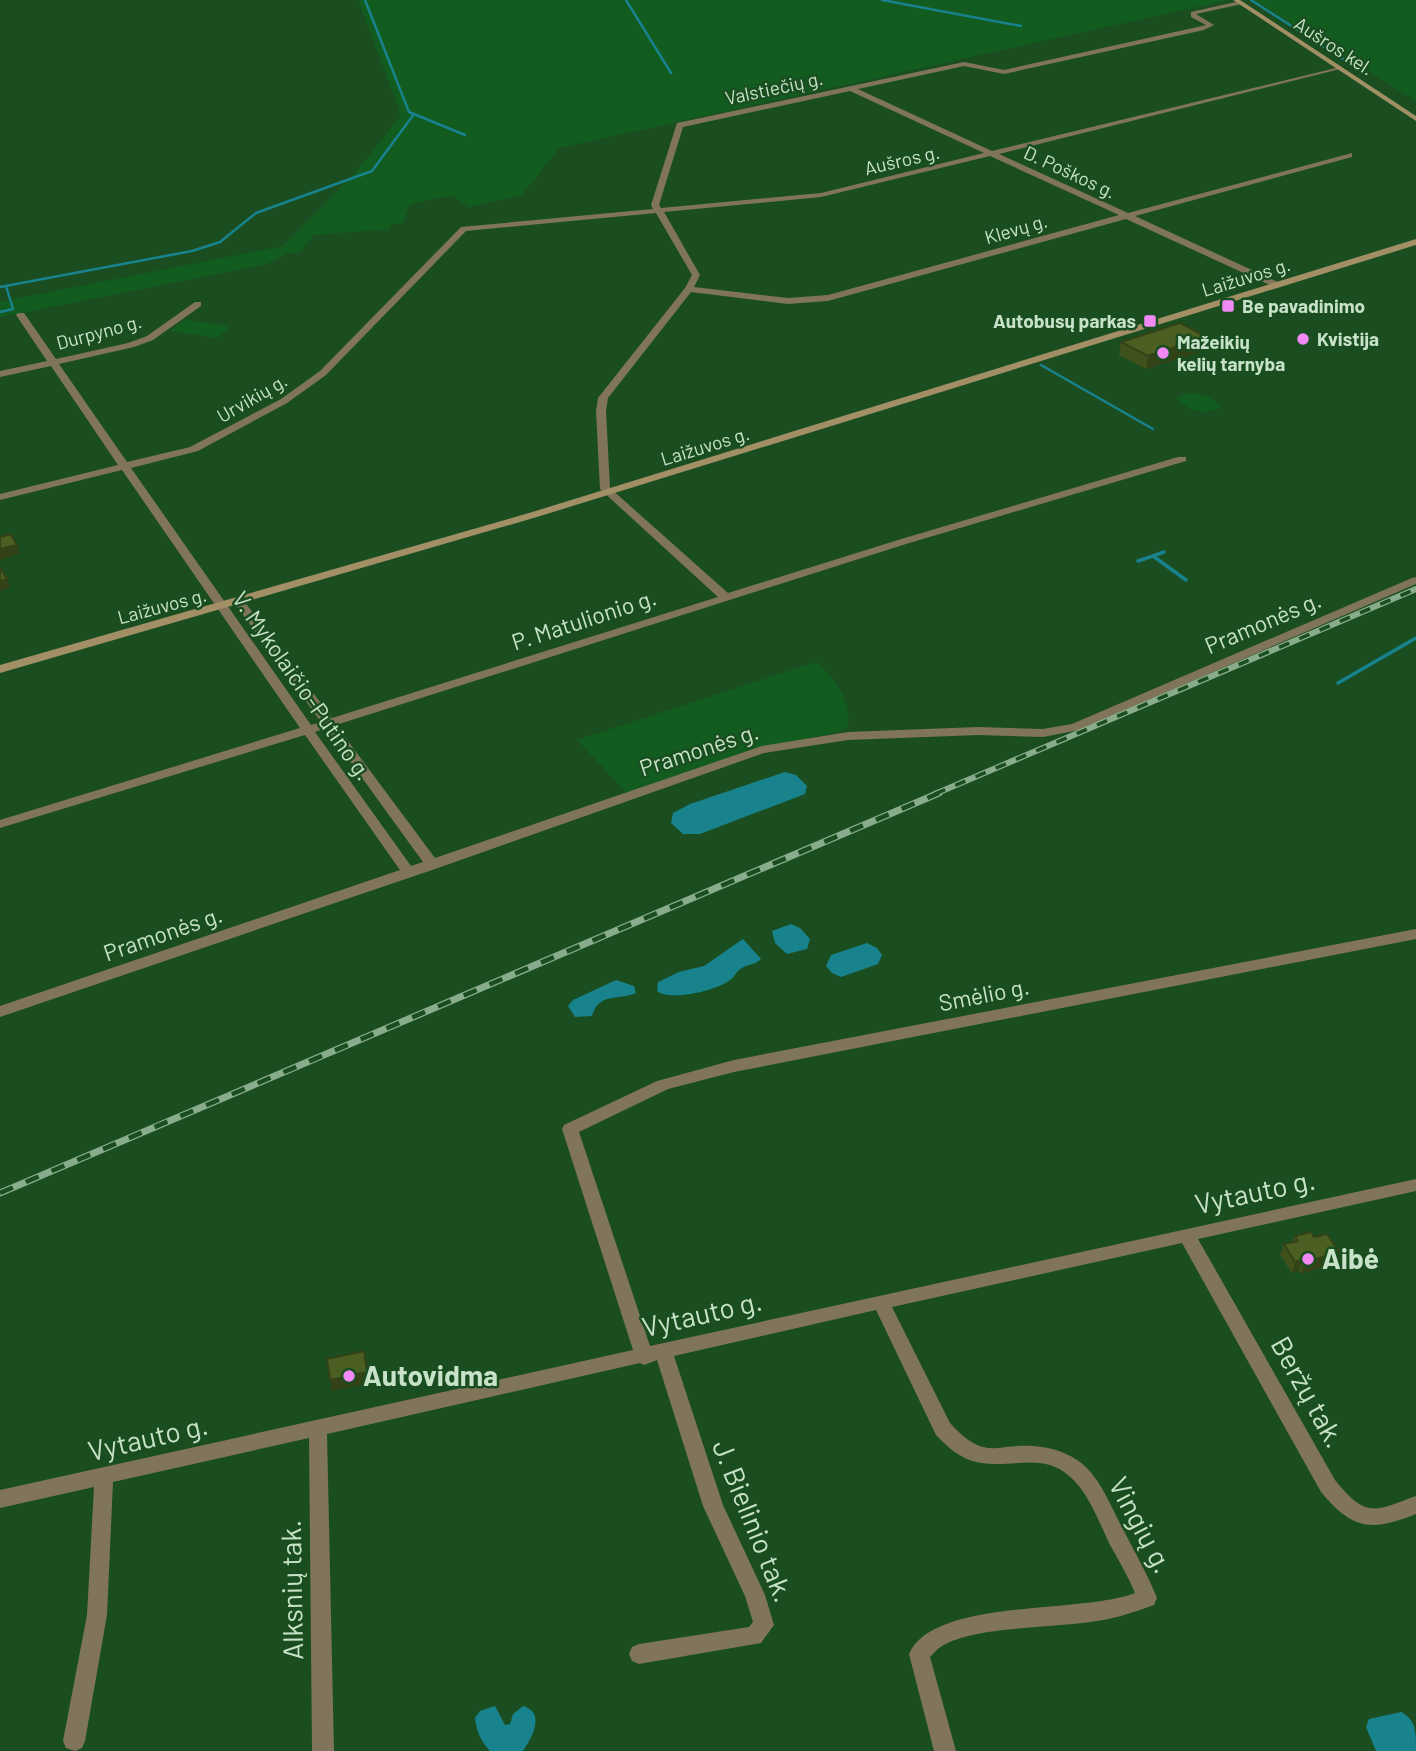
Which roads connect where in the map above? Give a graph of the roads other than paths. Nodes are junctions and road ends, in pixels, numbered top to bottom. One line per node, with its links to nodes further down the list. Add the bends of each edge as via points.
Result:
1 (1238, 1): 2 (main road, Aušros kel.); 3 (street, Valstiečių g., via 1193,13 1211,25 1031,66 993,72 964,64)
2 (1338, 68): 4 (main road, Aušros kel.); 5 (street, Aušros g.)
3 (850, 88): 5 (street, D. Poškos g.); 7 (street, Valstiečių g., via 680,125 655,205)
4 (1416, 119)
5 (995, 154): 7 (street, Aušros g., via 821,195); 8 (street, D. Poškos g.)
6 (1349, 155): 8 (street, Klevų g.)
7 (657, 212): 9 (street, Aušros g.); 12 (street, via 696,275)
8 (1125, 215): 11 (street, D. Poškos g.); 12 (street, Klevų g., via 819,299 788,301)
9 (464, 229): 18 (street, Urvikių g., via 306,387 194,449)
10 (1416, 242): 11 (main road, Laižuvos g.)
11 (1277, 285): 19 (main road, Laižuvos g.)
12 (689, 289): 19 (street, via 603,398)
13 (198, 304): 15 (street, Durpyno g., via 150,338)
14 (21, 315): 15 (street, V. Mykolaičio-Putino g.)
15 (56, 362): 16 (street, Durpyno g.); 18 (street, V. Mykolaičio-Putino g.)
16 (0, 374)
17 (1182, 459): 22 (street, P. Matulionio g.)
18 (124, 467): 20 (street, Urvikių g.); 24 (street, V. Mykolaičio-Putino g.)
19 (608, 495): 22 (street); 23 (main road, Laižuvos g.)
20 (0, 497)
21 (1416, 580): 29 (street, Pramonės g., via 1075,727 1043,733 848,736 762,750)
22 (726, 597): 26 (street, P. Matulionio g.)
23 (240, 603): 24 (main road, Laižuvos g.); 26 (street, V. Mykolaičio-Putino g.)
24 (221, 608): 25 (main road, Laižuvos g.); 27 (street, V. Mykolaičio-Putino g.)
25 (0, 669)
26 (330, 724): 27 (street, P. Matulionio g.); 29 (street, V. Mykolaičio-Putino g.)
27 (308, 730): 28 (street, P. Matulionio g.); 30 (street, V. Mykolaičio-Putino g.)
28 (0, 824)
29 (433, 865): 30 (street, Pramonės g.)
30 (409, 873): 32 (street, Pramonės g.)
31 (1416, 934): 37 (street, Smėlio g., via 734,1066 663,1085 570,1129)
32 (0, 1012)
33 (1416, 1185): 34 (street, Vytauto g.)
34 (1187, 1236): 35 (street, Vytauto g.); 41 (street, Beržų tak., via 1341,1503 1352,1513 1375,1519)
35 (881, 1302): 36 (street, Vytauto g.); 45 (street, Vingių g., via 952,1441 979,1456 1038,1455 1074,1468 1094,1493 1147,1598 1134,1607 979,1626 924,1643 919,1654)
36 (664, 1352): 37 (street, Vytauto g.); 42 (street, J. Bielinio tak., via 709,1496 764,1625 754,1636)
37 (644, 1357): 38 (street, Vytauto g.)
38 (318, 1429): 39 (street, Vytauto g.); 44 (street, Alksnių tak.)
39 (104, 1476): 40 (street, Vytauto g.); 43 (street, via 97,1615)
40 (0, 1499)
41 (1416, 1506)
42 (639, 1654)
43 (74, 1741)
44 (323, 1751)
45 (945, 1751)

